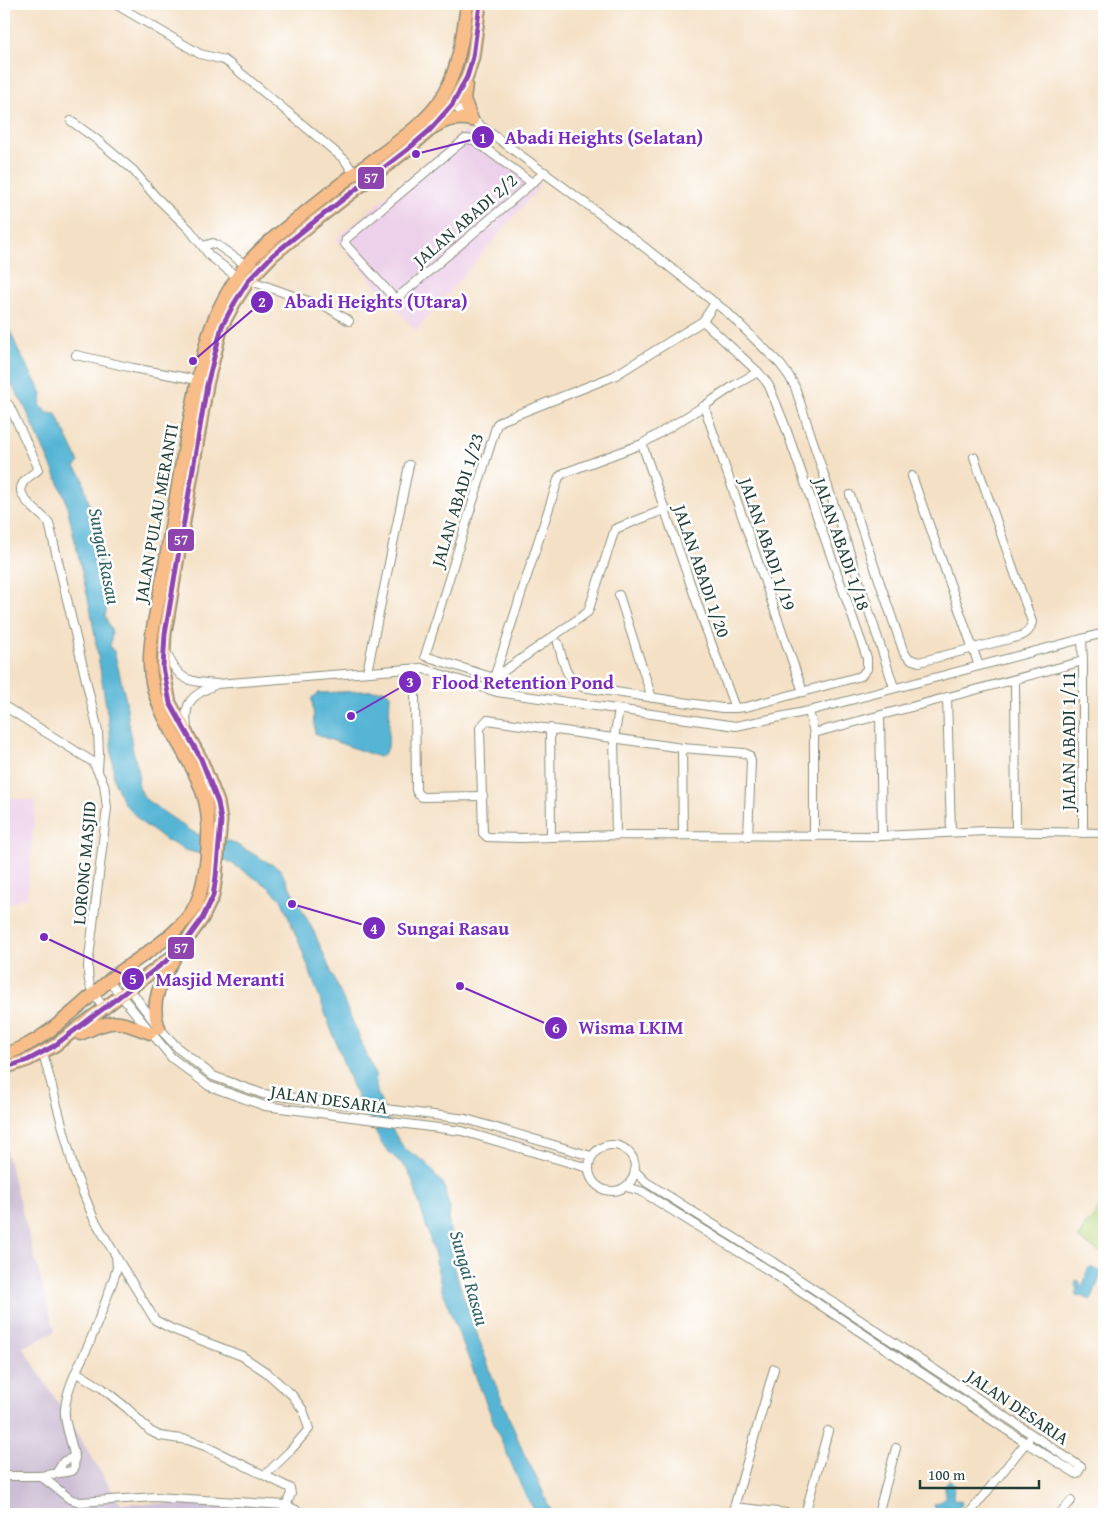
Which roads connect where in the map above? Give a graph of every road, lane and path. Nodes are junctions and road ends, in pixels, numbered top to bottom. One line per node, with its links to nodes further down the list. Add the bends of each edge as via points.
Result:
1 (115, 4): 10 (street, via 200,54 230,64 345,160)
2 (467, 4): 5 (main road, JALAN PULAU MERANTI, via 459,56)
3 (480, 4): 4 (main road, JALAN PULAU MERANTI)
4 (467, 77): 5 (main road, JALAN PULAU MERANTI); 6 (main road, via 464,100)
5 (447, 102): 6 (street); 8 (main road, JALAN PULAU MERANTI); 10 (main road, JALAN PULAU MERANTI)
6 (472, 120): 8 (main road, via 458,118 445,121); 9 (street)
7 (71, 121): 12 (street, via 133,170)
8 (429, 131): 14 (main road, JALAN PULAU MERANTI)
9 (545, 172): 11 (street, JALAN ABADI 2/2); 15 (street)
10 (354, 174): 13 (main road, JALAN PULAU MERANTI, via 279,233)
11 (532, 183): 11 (street, JALAN ABADI 2/2, via 474,140 465,139 345,242 395,299)
12 (202, 246): 13 (street, via 213,243); 14 (street, via 210,256)
13 (246, 265): 14 (main road, JALAN PULAU MERANTI)
14 (243, 278): 17 (street, via 328,307); 20 (main road, JALAN PULAU MERANTI, via 212,325); 33 (main road, JALAN PULAU MERANTI, via 222,326 208,385)
15 (715, 303): 16 (street, JALAN ABADI 1/23); 42 (street, via 780,364 795,387)
16 (703, 320): 19 (street, JALAN ABADI 1/18); 39 (street, JALAN ABADI 1/23, via 614,376 497,424 424,656)
17 (349, 321)
18 (76, 355): 20 (street)
19 (758, 372): 22 (street); 43 (street, JALAN ABADI 1/18, via 769,386 784,422 868,663 861,676)
20 (198, 380): 58 (main road, JALAN PULAU MERANTI, via 170,526 150,667 158,705)
21 (9, 405): 56 (street, LORONG MASJID, via 38,467 21,487 30,507 49,523 98,730)
22 (704, 406): 23 (street); 43 (street, JALAN ABADI 1/19)
23 (642, 444): 28 (street, JALAN ABADI 1/20); 39 (street, via 559,477)
24 (974, 457): 34 (street, via 1032,622 1022,636)
25 (409, 465): 38 (street)
26 (912, 476): 34 (street)
27 (850, 495): 34 (street, via 904,653 910,660 918,662)
28 (666, 509): 39 (street, via 615,529 588,612); 47 (street, JALAN ABADI 1/20)
29 (619, 595): 45 (street)
30 (1104, 633): 31 (street)
31 (1082, 639): 35 (street, JALAN ABADI 1/11); 36 (street)
32 (558, 643): 45 (street, JALAN ABADI 1/18, via 568,677 574,684)
33 (164, 644): 41 (street, via 179,675); 53 (main road, JALAN PULAU MERANTI, via 163,667 170,703)
34 (972, 647): 36 (street)
35 (1083, 661): 40 (street); 61 (street, JALAN ABADI 1/11)
36 (978, 666): 42 (street)
37 (421, 668): 38 (street); 48 (street, via 497,692); 57 (street, via 415,684 416,790 422,797)
38 (367, 672): 41 (street)
39 (494, 678)
40 (1015, 680): 44 (street); 59 (street)
41 (216, 684): 53 (street, via 199,692 189,704 186,715)
42 (894, 687): 49 (street)
43 (803, 692): 47 (street, JALAN ABADI 1/18)
44 (947, 697): 50 (street); 60 (street)
45 (652, 698): 47 (street, JALAN ABADI 1/18)
46 (4, 706): 56 (street, via 85,756)
47 (735, 708)
48 (619, 710): 49 (street, via 736,726); 54 (street)
49 (809, 711): 52 (street)
50 (880, 716): 52 (street); 67 (street)
51 (550, 728): 54 (street); 57 (street, via 487,720 482,724); 68 (street)
52 (814, 732): 66 (street)
53 (189, 738): 58 (main road, JALAN PULAU MERANTI, via 214,790)
54 (614, 738): 55 (street); 63 (street)
55 (682, 748): 64 (street); 65 (street, via 749,755)
56 (98, 769): 72 (street, LORONG MASJID, via 107,808 88,966 89,987)
57 (483, 796): 68 (street, via 483,833 487,837)
58 (215, 819): 69 (main road, JALAN PULAU MERANTI)
59 (1016, 831): 60 (street); 61 (street)
60 (951, 832): 67 (street)
61 (1083, 833): 62 (street)
62 (1104, 833)
63 (616, 835): 64 (street); 68 (street)
64 (682, 836): 65 (street)
65 (748, 836): 66 (street)
66 (814, 836): 67 (street)
67 (882, 836)
68 (551, 837)
69 (211, 876): 70 (main road, JALAN PULAU MERANTI, via 213,896 202,919); 71 (main road, JALAN PULAU MERANTI, via 191,913 169,936)
70 (178, 952): 73 (main road, JALAN PULAU MERANTI); 75 (main road, via 157,992)
71 (113, 977): 72 (main road, JALAN PULAU MERANTI); 73 (street, JALAN DESARIA)
72 (93, 993): 74 (street, LORONG MASJID); 77 (main road, JALAN PULAU MERANTI, via 49,1032)
73 (125, 993): 74 (main road, JALAN PULAU MERANTI); 75 (street, JALAN DESARIA)
74 (105, 1009): 76 (main road, JALAN PULAU MERANTI)
75 (155, 1031): 76 (main road, via 111,1022 100,1024); 79 (street, JALAN DESARIA, via 213,1076 263,1094 466,1119); 80 (street, JALAN DESARIA, via 172,1058 208,1086 265,1106 462,1131)
76 (48, 1050): 78 (main road, JALAN PULAU MERANTI); 83 (street, via 75,1173 94,1219)
77 (4, 1055)
78 (4, 1068)
79 (591, 1156): 80 (street); 81 (street, JALAN DESARIA, via 606,1145 618,1145 634,1158)
80 (588, 1168): 82 (street, JALAN DESARIA, via 594,1183 600,1188 613,1191)
81 (635, 1171): 82 (street); 87 (street, JALAN DESARIA, via 646,1182 773,1262)
82 (626, 1187): 88 (street, JALAN DESARIA, via 641,1191 768,1270)
83 (116, 1256): 85 (street, via 114,1278); 92 (street, via 155,1320 242,1356 292,1395 310,1429)
84 (774, 1369): 97 (street)
85 (76, 1372): 90 (street, via 65,1410); 92 (street, via 102,1388 150,1431 205,1446)
86 (828, 1432): 100 (street)
87 (1032, 1435): 88 (street); 88 (street, JALAN DESARIA, via 1081,1467 1077,1474)
88 (1026, 1443): 102 (street)
89 (896, 1448): 101 (street)
90 (75, 1457): 91 (street, via 64,1461); 91 (street, via 72,1472)
91 (57, 1472): 94 (street)
92 (265, 1475): 96 (street, via 290,1488)
93 (4, 1476): 94 (street)
94 (41, 1476): 96 (street, via 70,1499 80,1502 155,1497)
95 (1071, 1501): 103 (street)
96 (286, 1505): 98 (street)
97 (733, 1511): 99 (street)
98 (300, 1514)
99 (795, 1514)
100 (805, 1514)
101 (878, 1514)
102 (969, 1514)
103 (1060, 1514)

